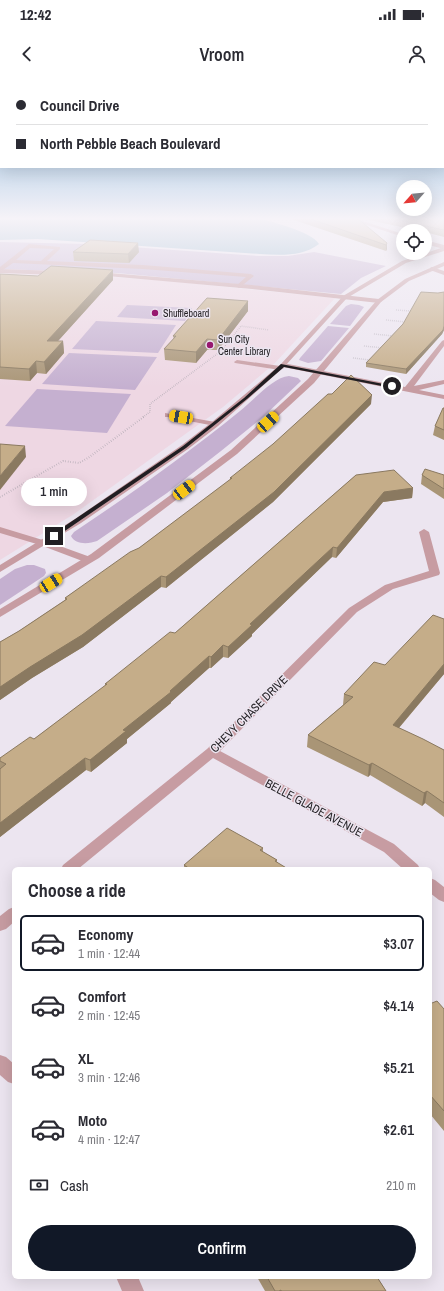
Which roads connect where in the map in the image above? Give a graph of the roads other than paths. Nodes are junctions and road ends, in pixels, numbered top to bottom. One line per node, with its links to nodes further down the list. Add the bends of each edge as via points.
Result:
1 (96, 275): 5 (street)
2 (233, 275): 5 (street, via 251,276)
3 (382, 275): 6 (street)
4 (417, 275): 7 (street)
5 (239, 286): 6 (street)
6 (345, 297): 7 (street); 10 (street)
7 (379, 301): 11 (street)
8 (444, 342): 13 (street)
9 (238, 362): 10 (street)
10 (281, 367): 11 (street); 16 (street)
11 (319, 372): 13 (street); 20 (street, via 234,452)
12 (444, 382): 13 (street)
13 (407, 390): 14 (street)
14 (444, 397)
15 (168, 415): 16 (street)
16 (215, 424): 19 (street)
17 (0, 530): 19 (street)
18 (424, 532): 22 (street, CHEVY CHASE DRIVE)
19 (43, 543): 20 (street); 21 (street)
20 (88, 560): 23 (street)
21 (0, 569)
22 (440, 575): 24 (street, CHEVY CHASE DRIVE, via 389,587 353,610)
23 (0, 614)
24 (212, 752): 25 (street, CHEVY CHASE DRIVE); 26 (street, BELLE GLADE AVENUE, via 389,848)
25 (70, 867)
26 (411, 867)
27 (432, 886): 28 (street)
28 (444, 896)
29 (12, 915): 30 (street)
30 (0, 925)
31 (0, 1063): 32 (street)
32 (12, 1074)
33 (128, 1279): 34 (street)
34 (133, 1291)

